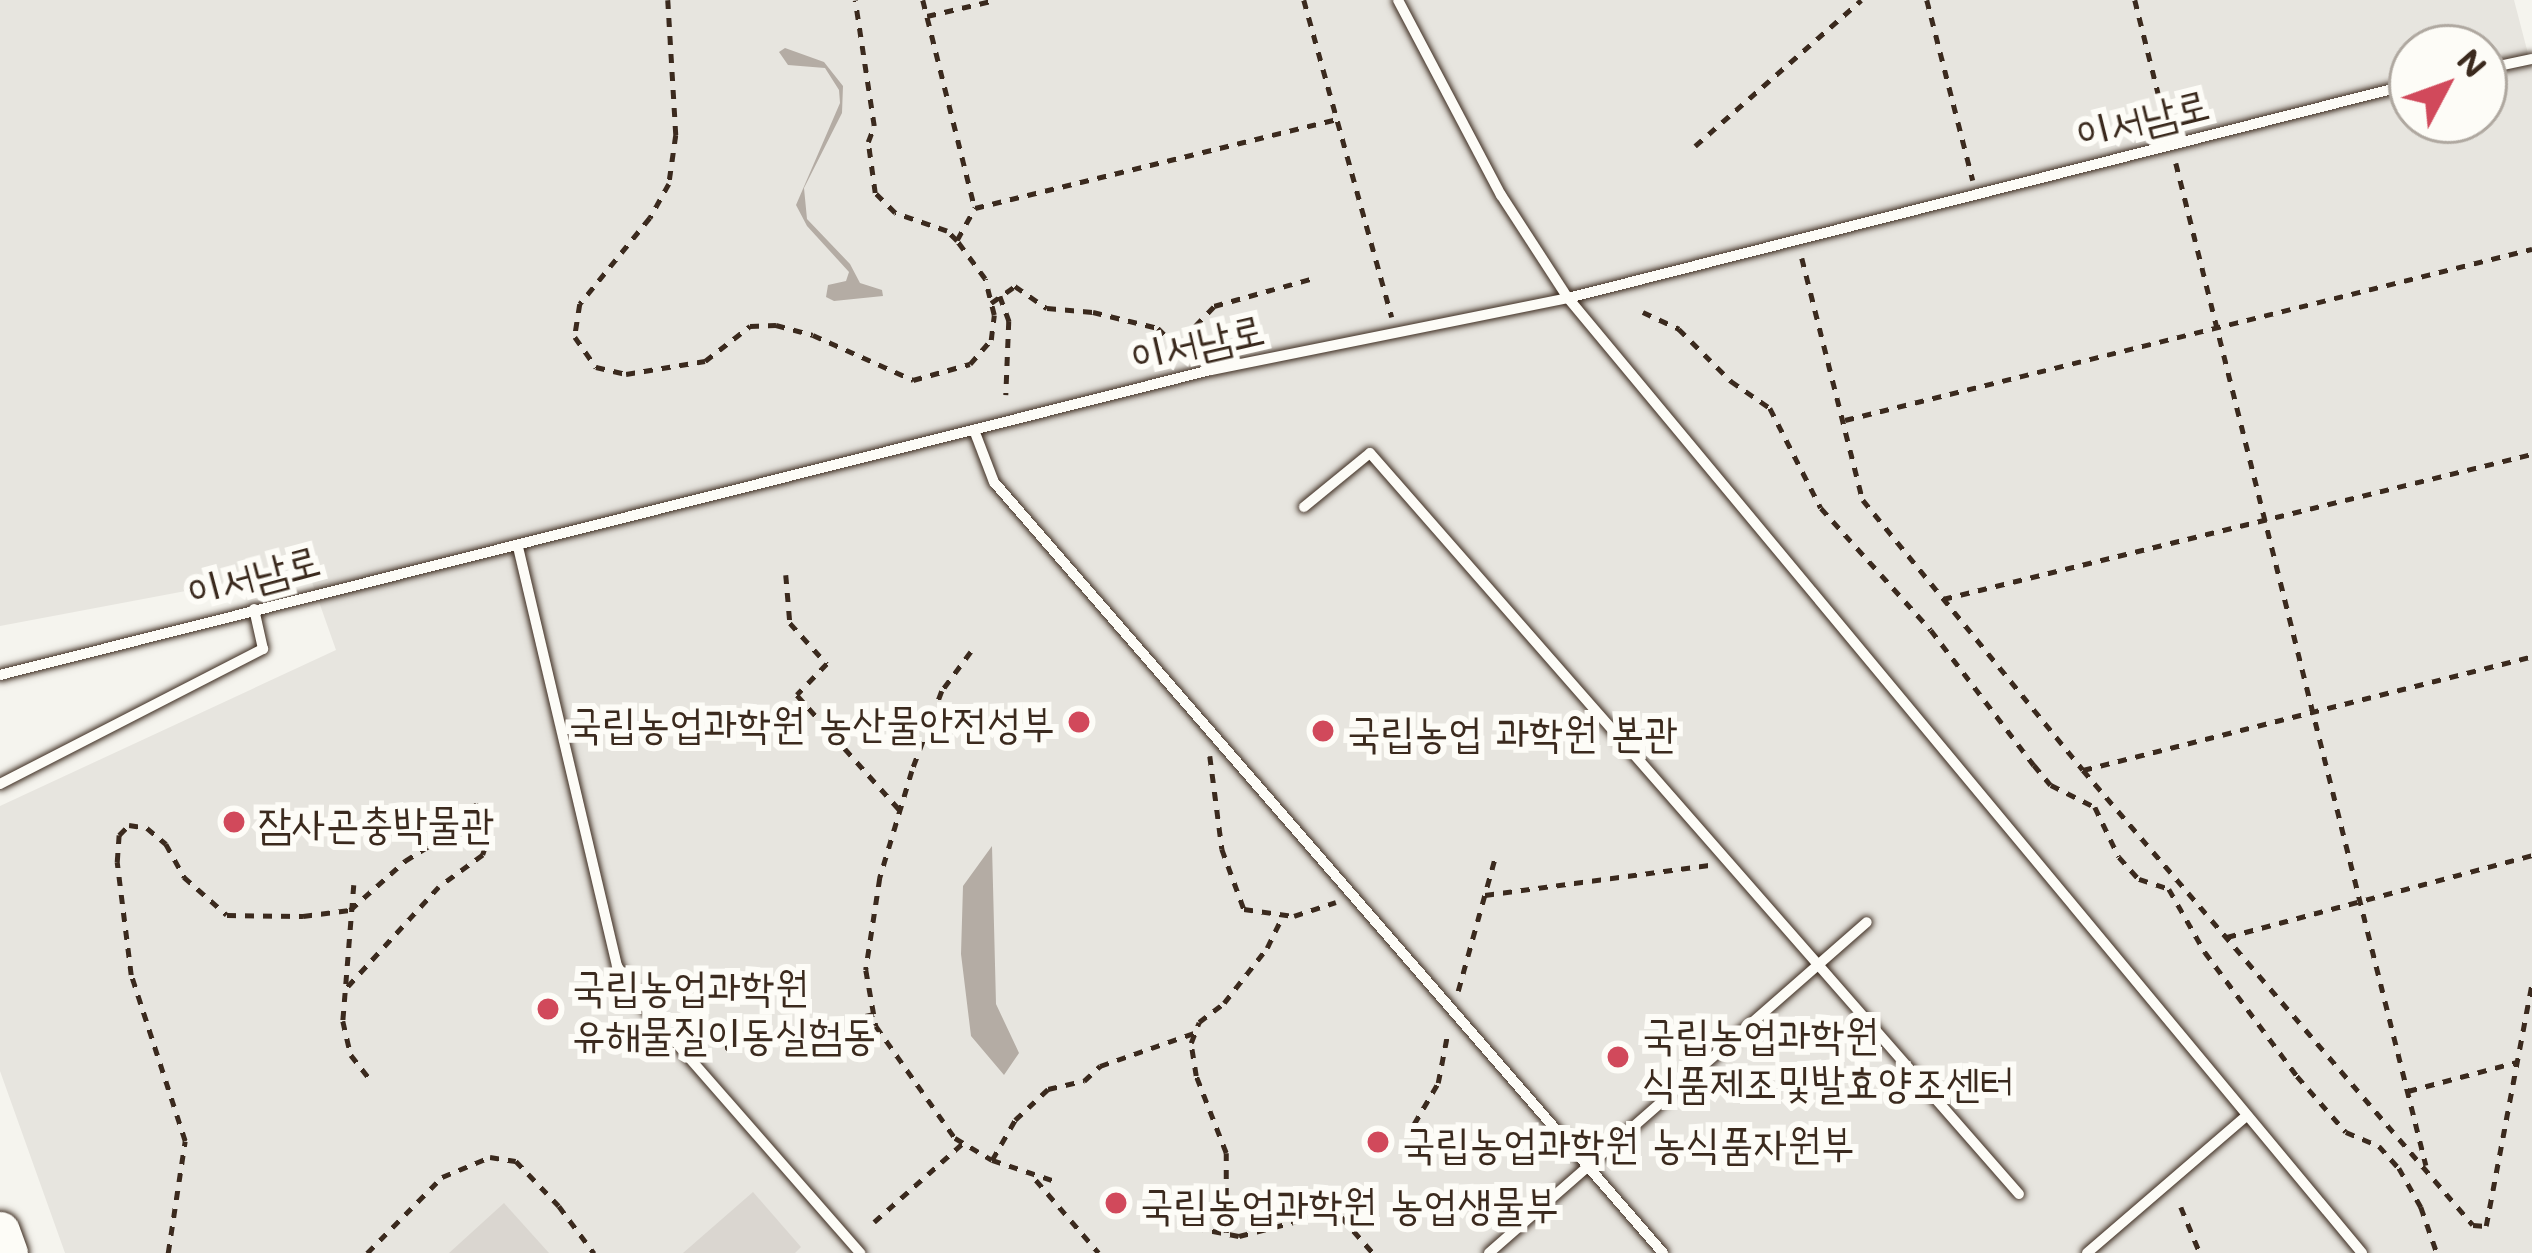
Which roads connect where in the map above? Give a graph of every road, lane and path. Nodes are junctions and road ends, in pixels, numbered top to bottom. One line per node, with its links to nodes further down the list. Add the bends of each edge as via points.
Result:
1 (668, 0): 23 (path, via 676,135 669,184 580,304 575,337 596,368 626,374 705,361 750,326 776,325 913,380 970,364 991,340)
2 (855, 0): 18 (path, via 875,193 895,214)
3 (923, 0): 10 (path)
4 (995, 0): 10 (path)
5 (1304, 0): 12 (path)
6 (1398, 0): 22 (lane, via 1501,195)
7 (1861, 0): 14 (path)
8 (1927, 0): 15 (path)
9 (2135, 0): 13 (path)
10 (927, 16): 16 (path)
11 (2388, 90): 13 (lane, 이서남로)
12 (1337, 118): 16 (path); 26 (path)
13 (2171, 145): 15 (lane, 이서남로); 25 (path)
14 (1695, 146)
15 (1976, 194): 17 (lane, 이서남로)
16 (975, 208): 18 (path)
17 (1797, 240): 22 (lane, 이서남로); 30 (path)
18 (957, 241): 23 (path, via 985,279)
19 (2532, 249): 25 (path)
20 (1317, 278): 28 (path, via 1214,306 1195,326)
21 (1000, 296): 23 (path); 27 (path, via 1015,286 1047,308 1158,328); 29 (path, via 1009,321)
22 (1568, 298): 26 (lane, 이서남로); 68 (lane)
23 (991, 303)
24 (1642, 312): 96 (path, via 1679,329 1770,409 1821,508 1931,631 2051,785 2095,807 2139,880 2169,889 2205,952 2346,1132 2379,1146 2399,1168)
25 (2217, 327): 30 (path); 34 (path)
26 (1397, 334): 28 (lane, 이서남로)
27 (1176, 346)
28 (1196, 374): 31 (lane, 이서남로)
29 (1006, 395)
30 (1843, 420): 37 (path, via 1863,500)
31 (974, 430): 35 (lane, 이서남로); 43 (lane, via 994,482)
32 (2532, 454): 34 (path)
33 (1304, 507): 49 (lane, via 1370,453)
34 (2265, 520): 37 (path); 42 (path)
35 (518, 547): 38 (lane, 이서남로); 88 (lane, via 617,966)
36 (786, 575): 46 (path, via 790,623 827,664 797,695)
37 (1943, 599): 44 (path)
38 (254, 609): 41 (lane, 이서남로); 45 (lane, via 263,649)
39 (970, 652): 46 (path, via 942,691)
40 (2532, 656): 42 (path)
41 (0, 675)
42 (2313, 712): 44 (path); 53 (path)
43 (1206, 727): 52 (lane); 55 (path, via 1222,849 1244,909)
44 (2084, 770): 57 (path)
45 (0, 784)
46 (900, 810): 62 (path, via 866,970)
47 (2532, 855): 53 (path)
48 (1495, 858): 51 (path)
49 (1729, 862): 51 (path); 58 (lane)
50 (354, 885): 54 (path)
51 (1485, 895): 61 (path)
52 (1353, 896): 55 (path); 61 (lane)
53 (2360, 901): 57 (path); 67 (path)
54 (350, 910): 60 (path); 60 (path, via 458,815 476,805 486,812 483,855 439,887); 85 (path, via 227,915 147,828 129,825 119,835 131,975 185,1142)
55 (1283, 915): 63 (path, via 1267,948)
56 (1868, 922): 58 (lane)
57 (2228, 937): 73 (path)
58 (1818, 965): 72 (lane); 77 (lane)
59 (2532, 983): 65 (path)
60 (345, 990): 66 (path, via 351,1054)
61 (1452, 1011): 69 (path, via 1438,1083); 72 (lane)
62 (874, 1015): 64 (path); 70 (path)
63 (1194, 1034): 71 (path, via 1048,1089 1015,1120); 83 (path, via 1196,1076 1226,1153)
64 (725, 1048)
65 (2517, 1062): 67 (path); 73 (path, via 2486,1226 2473,1225)
66 (370, 1078)
67 (2408, 1091): 73 (path)
68 (2246, 1117): 93 (lane); 95 (lane)
69 (1414, 1124)
70 (962, 1143): 71 (path); 80 (path)
71 (992, 1160): 74 (path)
72 (1587, 1167): 91 (lane); 92 (lane)
73 (2426, 1167)
74 (1033, 1177): 75 (path); 89 (path)
75 (1055, 1181)
76 (1364, 1185): 78 (path)
77 (2019, 1194)
78 (1330, 1204): 83 (path, via 1302,1220); 90 (path)
79 (2181, 1207): 94 (path)
80 (874, 1222)
81 (1177, 1224): 83 (path)
82 (0, 1231): 84 (highway)
83 (1226, 1233)
84 (8, 1253)
85 (168, 1253)
86 (367, 1253): 87 (path, via 442,1177 490,1157 516,1161)
87 (594, 1253)
88 (860, 1253)
89 (1099, 1253)
90 (1373, 1253)
91 (1489, 1253)
92 (1663, 1253)
93 (2087, 1253)
94 (2200, 1253)
95 (2362, 1253)
96 (2437, 1253)

